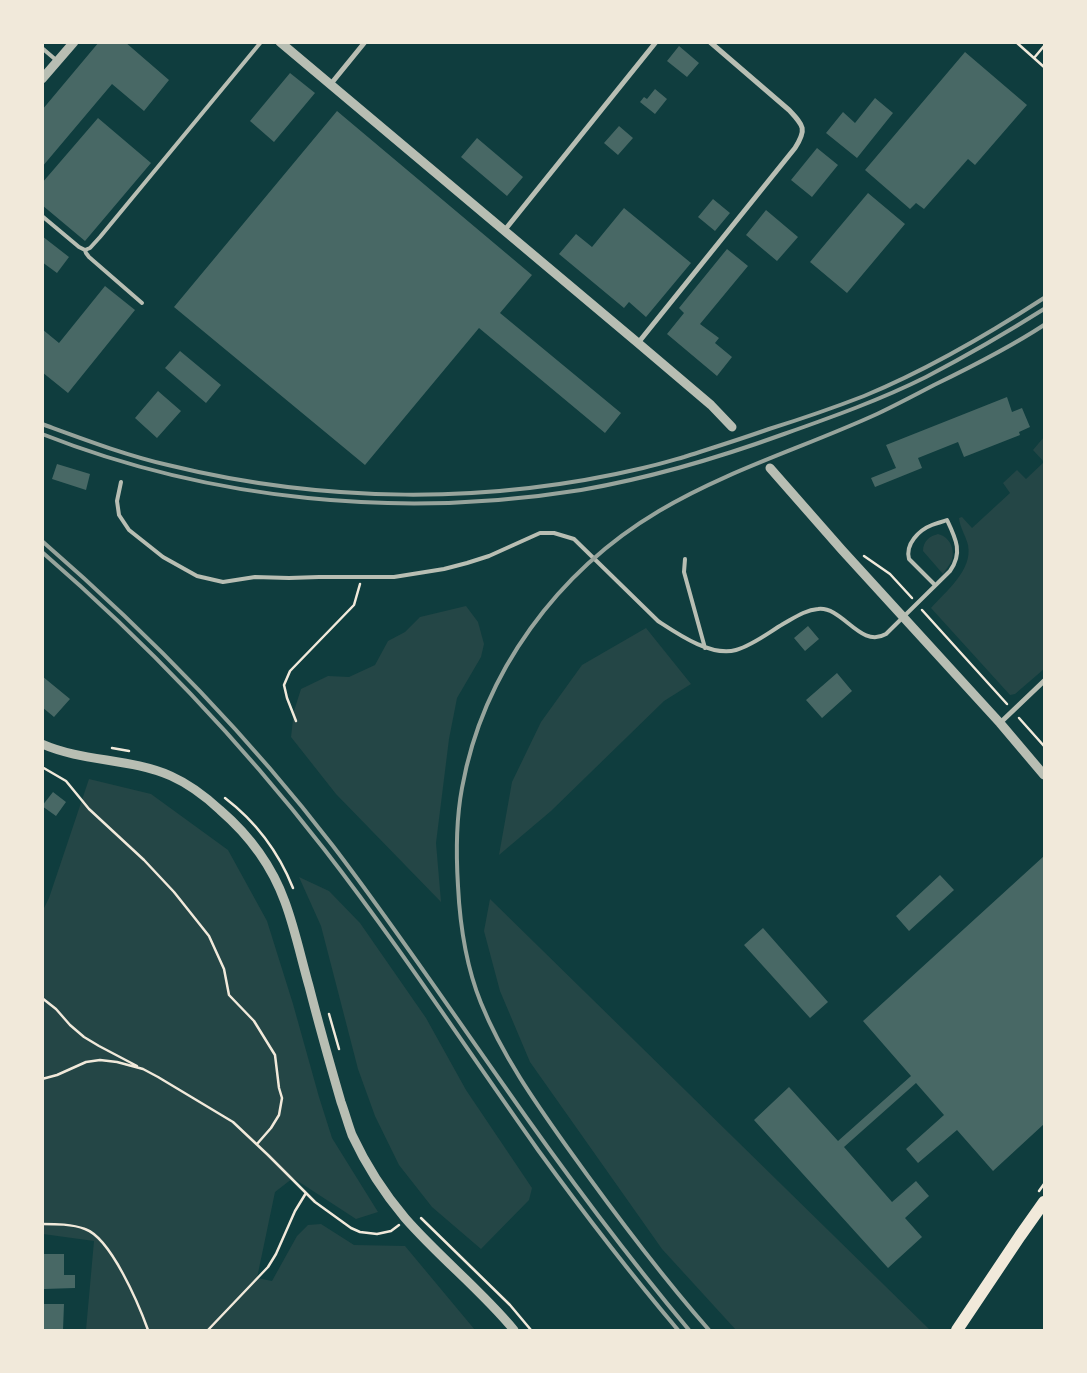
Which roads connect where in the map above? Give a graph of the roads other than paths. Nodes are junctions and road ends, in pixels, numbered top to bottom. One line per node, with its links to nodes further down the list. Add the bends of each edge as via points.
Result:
1 (74, 42): 8 (street)
2 (261, 42): 13 (lane, via 100,237)
3 (280, 42): 10 (street)
4 (365, 42): 10 (street)
5 (656, 42): 12 (street)
6 (710, 42): 15 (street, via 799,120 802,136)
7 (42, 48): 8 (lane)
8 (58, 62): 9 (street)
9 (42, 79)
10 (330, 85): 12 (street)
11 (42, 216): 13 (lane)
12 (504, 231): 15 (street)
13 (85, 250): 14 (lane)
14 (142, 303)
15 (638, 343): 16 (street)
16 (732, 427)
17 (770, 468): 21 (street)
18 (121, 482): 22 (lane, via 117,501 119,515 129,530 163,557 196,576 223,582 255,577 394,577 489,556 540,533 554,533 574,539 658,621)
19 (685, 559): 22 (lane, via 684,572)
20 (935, 585): 20 (lane, via 957,559 958,549 947,520 922,531 912,542 908,553 909,559); 21 (lane)
21 (903, 617): 22 (lane, via 882,637 876,637 862,633 821,608 801,614 735,650 720,652); 24 (street)
22 (706, 648)
23 (1044, 682): 24 (street)
24 (1000, 723): 26 (street)
25 (42, 744): 28 (street, via 172,777 213,804 252,843 264,859 285,902 352,1134 376,1179 406,1219)
26 (1044, 775)
27 (1044, 1202): 29 (main road)
28 (514, 1330)
29 (957, 1330)

